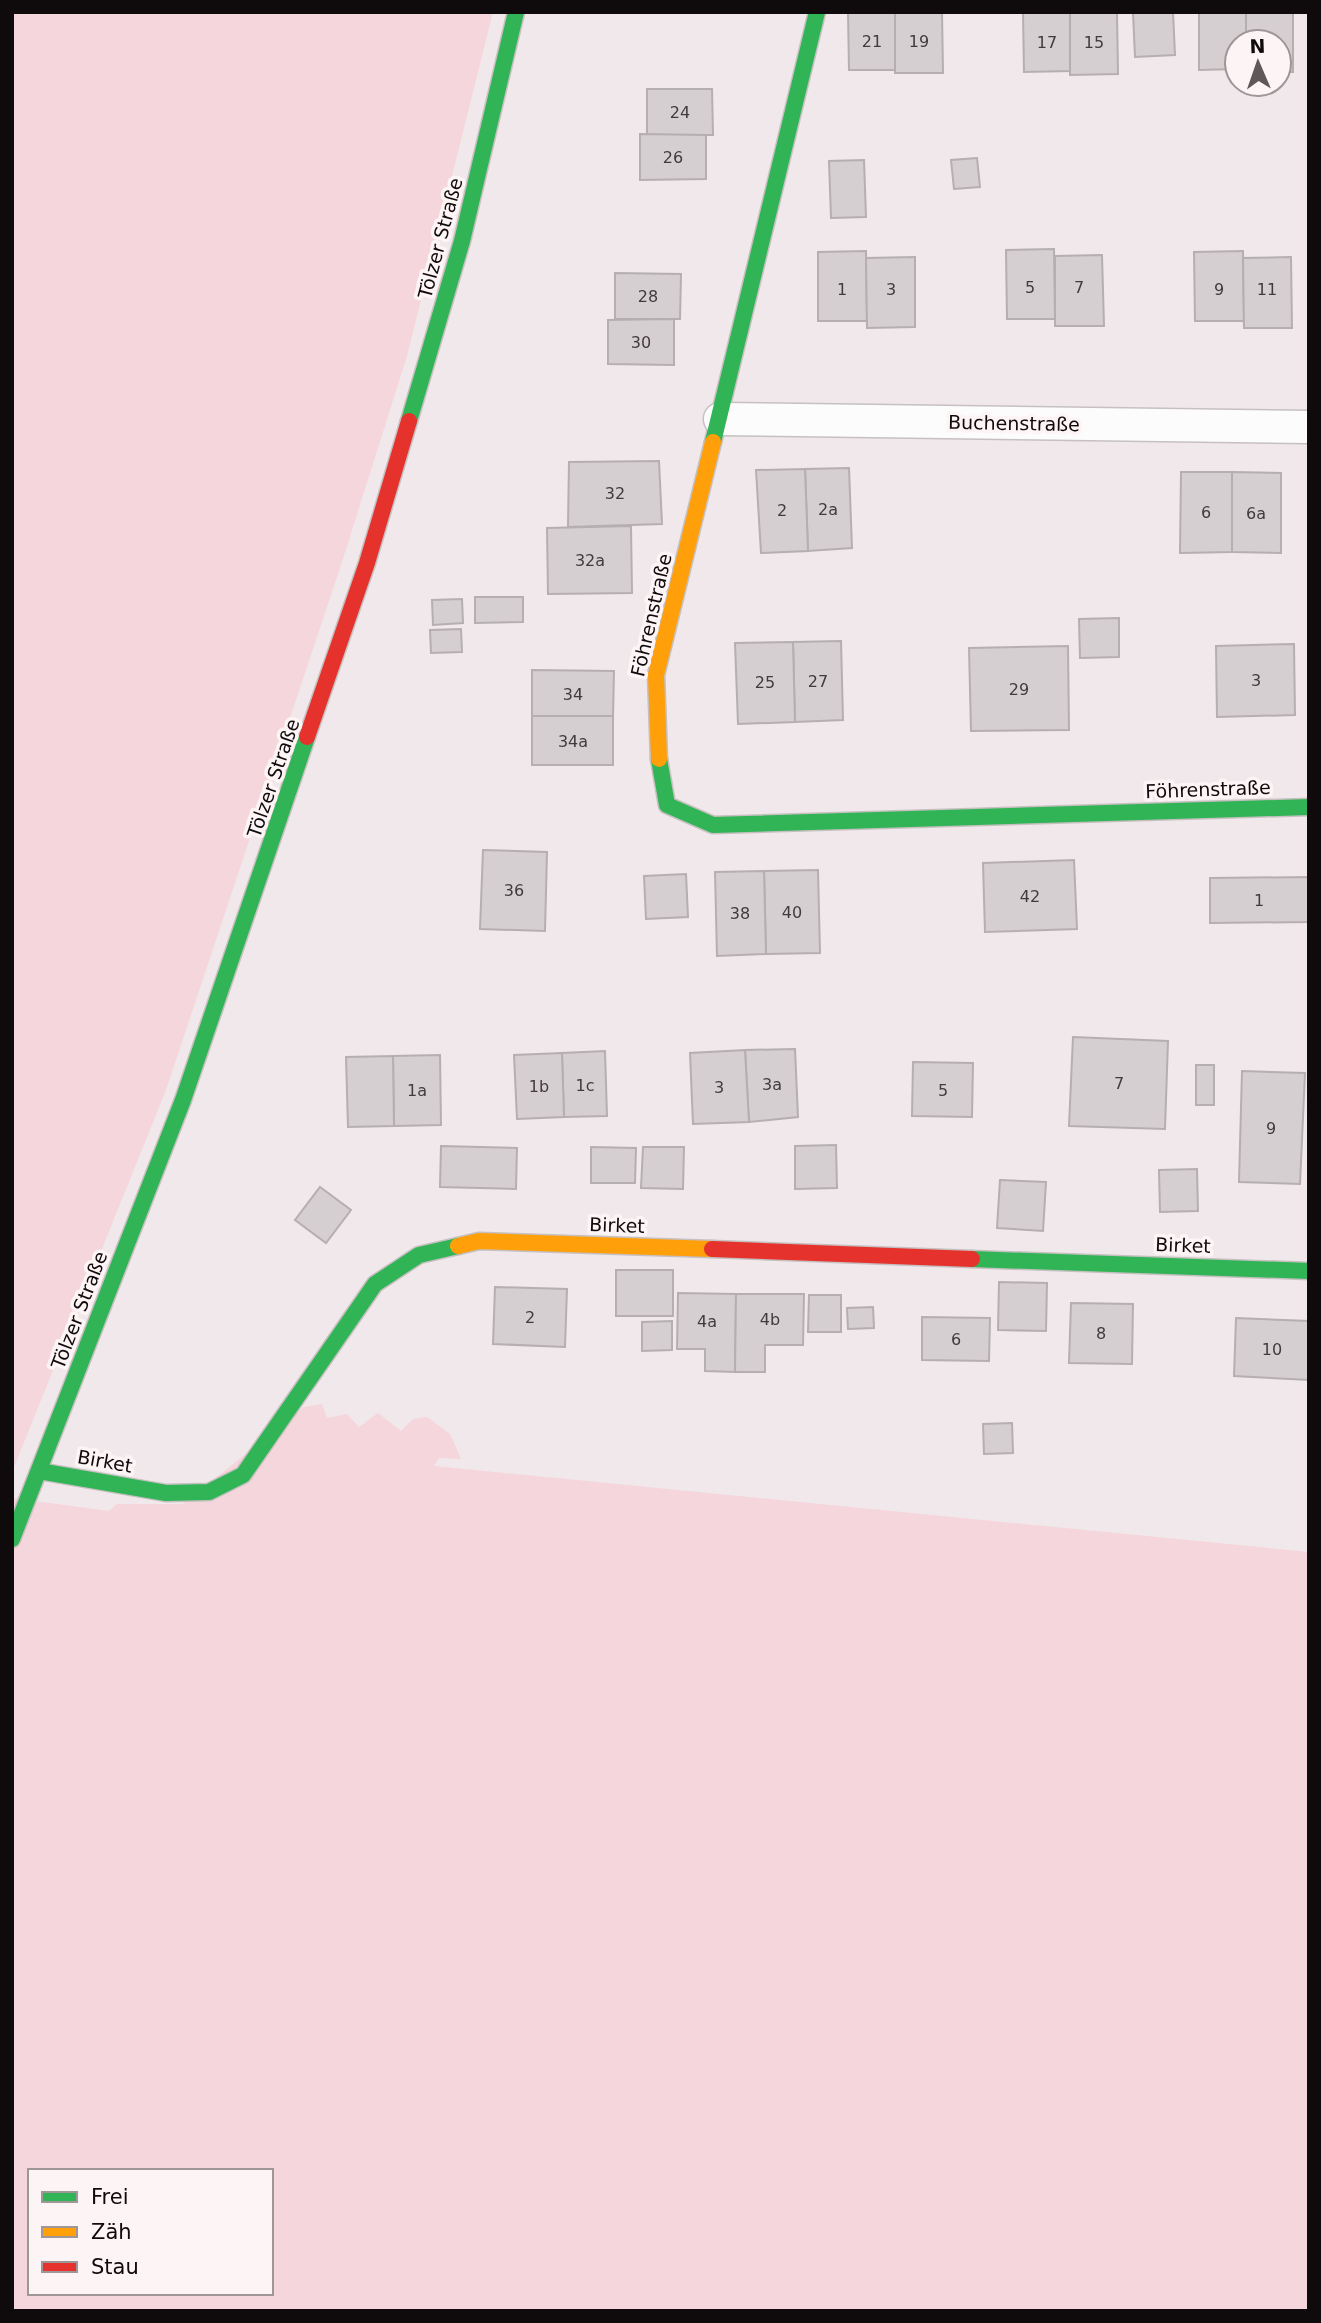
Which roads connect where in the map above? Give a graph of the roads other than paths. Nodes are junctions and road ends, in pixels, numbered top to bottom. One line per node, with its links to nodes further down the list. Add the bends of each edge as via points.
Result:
1 (516, 12): 7 (street, Tölzer Straße, via 463,241 363,576 183,1100)
2 (817, 12): 3 (street, Föhrenstraße)
3 (720, 419): 4 (street, Buchenstraße); 5 (street, Föhrenstraße, via 656,675 657,750 667,805 713,825)
4 (1309, 427)
5 (1309, 807)
6 (1309, 1270): 7 (street, Birket, via 479,1241 419,1255 374,1284 243,1475 209,1492 166,1493)
7 (39, 1471): 8 (street, Tölzer Straße)
8 (12, 1539)

